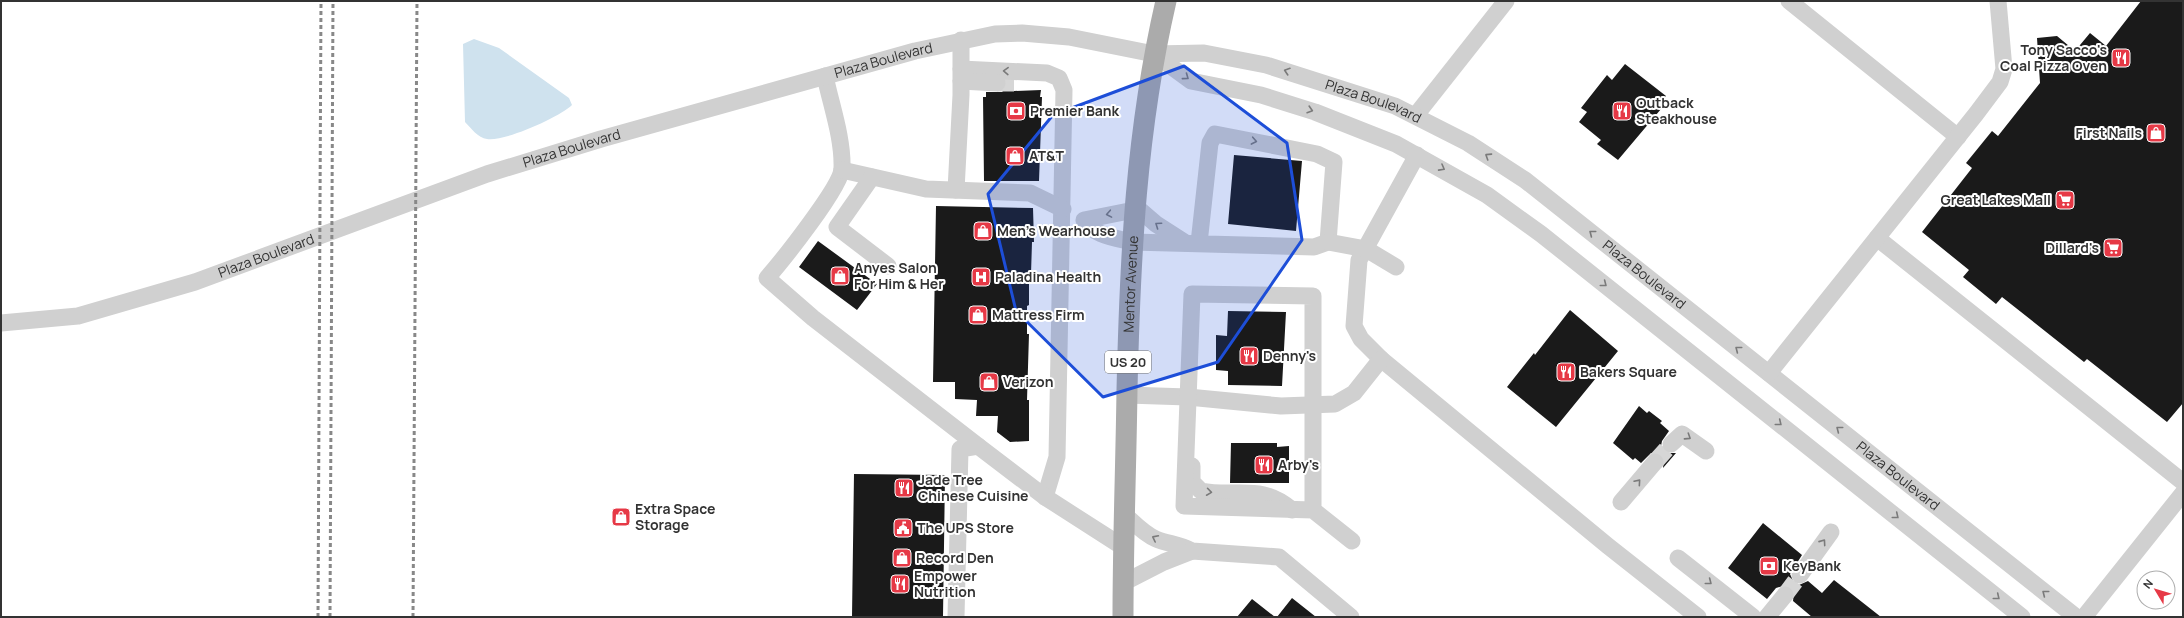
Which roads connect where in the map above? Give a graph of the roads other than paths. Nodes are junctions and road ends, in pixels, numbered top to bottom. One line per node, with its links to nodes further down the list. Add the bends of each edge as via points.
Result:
1 (1166, 1): 6 (main road, Mentor Avenue / US 20)
2 (1506, 1): 10 (street)
3 (1789, 1): 11 (street)
4 (1998, 1): 11 (street, via 2005,62 2002,76)
5 (961, 40): 6 (street, Plaza Boulevard, via 995,34 1022,33 1069,37); 7 (street); 8 (street, Plaza Boulevard)
6 (1154, 54): 10 (street, Plaza Boulevard, one-way to 6, via 1350,90 1266,65 1204,53); 12 (street, Plaza Boulevard, one-way to 12, via 1191,81 1261,95 1315,112); 16 (main road, Mentor Avenue / US 20, via 1139,150)
7 (961, 75): 9 (street, via 1006,83 1050,82 1059,84); 9 (street, one-way to 7, via 1059,78 1047,73); 15 (street)
8 (825, 76): 13 (street, via 840,145); 25 (street, Plaza Boulevard, via 487,174 194,282 78,316)
9 (1064, 90): 17 (street)
10 (1416, 115): 27 (street, Plaza Boulevard, one-way to 10, via 1525,180)
11 (1958, 137): 18 (street)
12 (1417, 155): 22 (street); 57 (street, Plaza Boulevard, one-way to 57, via 1487,195 1540,234)
13 (842, 170): 14 (street); 33 (street, via 810,223 767,278 808,314)
14 (872, 177): 15 (street, via 926,189); 23 (street, via 836,227)
15 (956, 190): 17 (street, via 1030,193)
16 (1134, 207): 19 (main road, Mentor Avenue / US 20); 19 (street, one-way to 19, via 1084,220 1092,229); 21 (street, one-way to 16, via 1156,224)
17 (1063, 210): 38 (street, via 1057,457)
18 (1877, 238): 27 (street); 36 (street)
19 (1132, 242): 21 (street); 28 (main road, Mentor Avenue / US 20)
20 (1328, 242): 21 (street, via 1314,247); 21 (street, one-way to 20, via 1210,143 1215,134 1318,154 1334,162); 22 (street)
21 (1192, 243)
22 (1366, 249): 24 (street); 26 (street, via 1359,260 1354,326 1361,339)
23 (888, 266)
24 (1396, 267)
25 (1, 323)
26 (1381, 359): 30 (street, via 1354,393 1335,404); 54 (street)
27 (1769, 373): 58 (street, Plaza Boulevard, one-way to 27)
28 (1127, 394): 29 (street); 42 (main road, Mentor Avenue / US 20)
29 (1188, 397): 30 (street, via 1281,406); 30 (street, via 1192,294 1313,296); 31 (street)
30 (1312, 406): 41 (street)
31 (1186, 422): 40 (street, one-way to 40, via 1192,439 1192,482 1201,491 1267,495 1280,500); 40 (street, via 1184,506)
32 (1671, 444): 34 (street, one-way to 34, via 1682,434)
33 (978, 446): 38 (street); 51 (street, via 960,449)
34 (1706, 451)
35 (1655, 462): 39 (street, one-way to 35)
36 (2183, 482)
37 (2183, 493): 59 (street)
38 (1045, 497): 45 (street)
39 (1621, 502)
40 (1292, 510): 41 (street)
41 (1313, 510): 44 (street)
42 (1124, 514): 45 (main road, Mentor Avenue / US 20); 46 (street, one-way to 42, via 1183,546 1154,539)
43 (1830, 532): 48 (street, one-way to 43)
44 (1352, 541)
45 (1124, 547): 49 (main road, Mentor Avenue / US 20)
46 (1192, 551): 49 (street, via 1164,562); 53 (street, via 1279,557)
47 (1678, 558): 55 (street, one-way to 55)
48 (1800, 575)
49 (1123, 584): 52 (main road, Mentor Avenue / US 20)
50 (1785, 595): 56 (street)
51 (956, 617)
52 (1123, 617)
53 (1351, 617)
54 (1698, 617)
55 (1753, 617)
56 (1767, 617)
57 (2022, 617)
58 (2076, 617)
59 (2084, 617)

